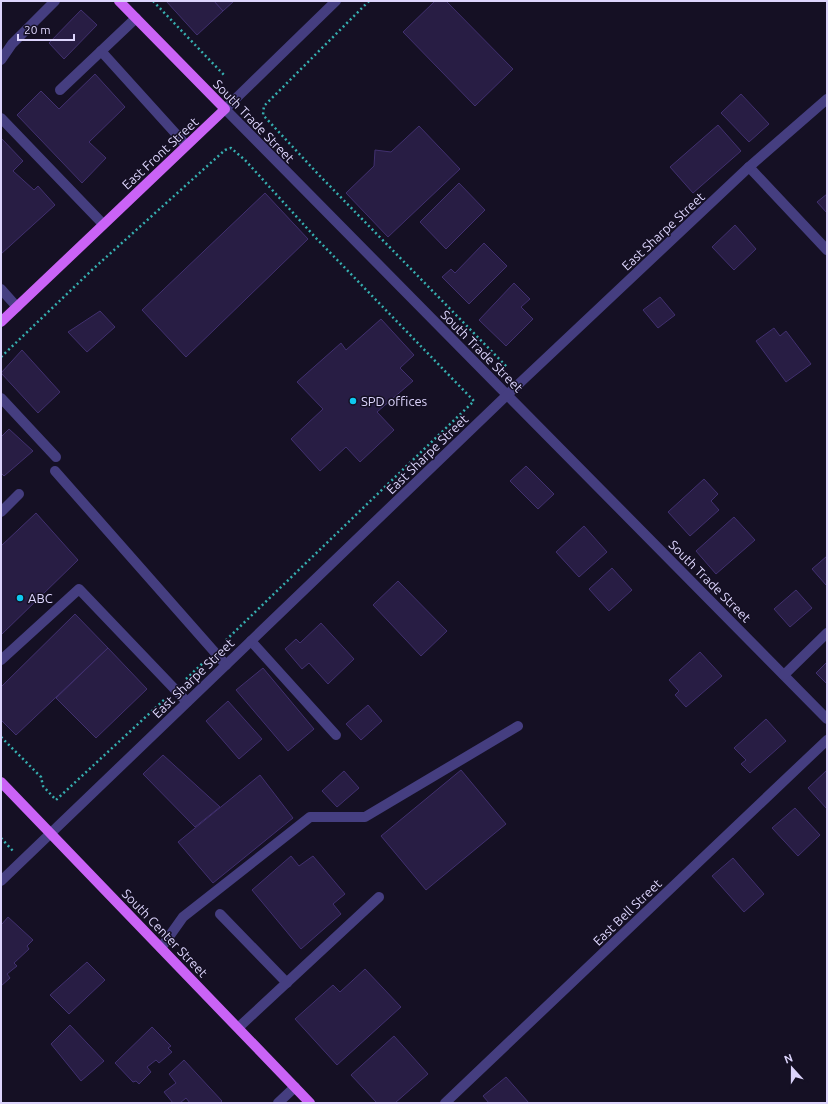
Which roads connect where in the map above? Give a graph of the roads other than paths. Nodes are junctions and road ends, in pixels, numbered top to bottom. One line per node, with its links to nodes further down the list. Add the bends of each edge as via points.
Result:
1 (55, 1): 6 (street, via 12,44)
2 (119, 1): 4 (main road, South Trade Street)
3 (336, 1): 9 (street, East Front Street)
4 (136, 18): 5 (street); 9 (main road, South Trade Street)
5 (101, 51): 7 (street); 11 (street)
6 (1, 60)
7 (60, 90)
8 (827, 100): 12 (street, East Sharpe Street)
9 (225, 109): 11 (main road, East Front Street); 18 (street, South Trade Street)
10 (1, 118): 13 (street)
11 (186, 145): 13 (main road, East Front Street)
12 (749, 168): 14 (street); 18 (street, East Sharpe Street)
13 (103, 224): 16 (main road, East Front Street)
14 (827, 250)
15 (1, 289): 16 (street)
16 (17, 307): 17 (main road, East Front Street)
17 (1, 322)
18 (507, 395): 26 (street, East Sharpe Street); 29 (street, South Trade Street)
19 (1, 398): 20 (street)
20 (56, 457)
21 (55, 471): 28 (street)
22 (20, 494): 23 (street)
23 (5, 504): 24 (street)
24 (1, 512)
25 (827, 633): 29 (street)
26 (251, 641): 28 (street, East Sharpe Street); 33 (street)
27 (1, 660): 30 (street, via 79,589)
28 (226, 665): 30 (street, East Sharpe Street)
29 (784, 675): 31 (street, South Trade Street)
30 (187, 702): 36 (street, East Sharpe Street)
31 (827, 719)
32 (518, 726): 40 (street, via 365,817 310,817 183,917)
33 (336, 735)
34 (827, 740): 46 (street, East Bell Street)
35 (1, 782): 36 (main road, South Center Street)
36 (51, 833): 37 (street, East Sharpe Street); 40 (main road, South Center Street)
37 (1, 881)
38 (379, 897): 41 (street)
39 (220, 914): 41 (street)
40 (161, 948): 42 (main road, South Center Street)
41 (286, 983): 42 (street)
42 (239, 1027): 43 (main road, South Center Street)
43 (295, 1087): 44 (street); 45 (main road, South Center Street)
44 (278, 1103)
45 (310, 1103)
46 (445, 1103)

